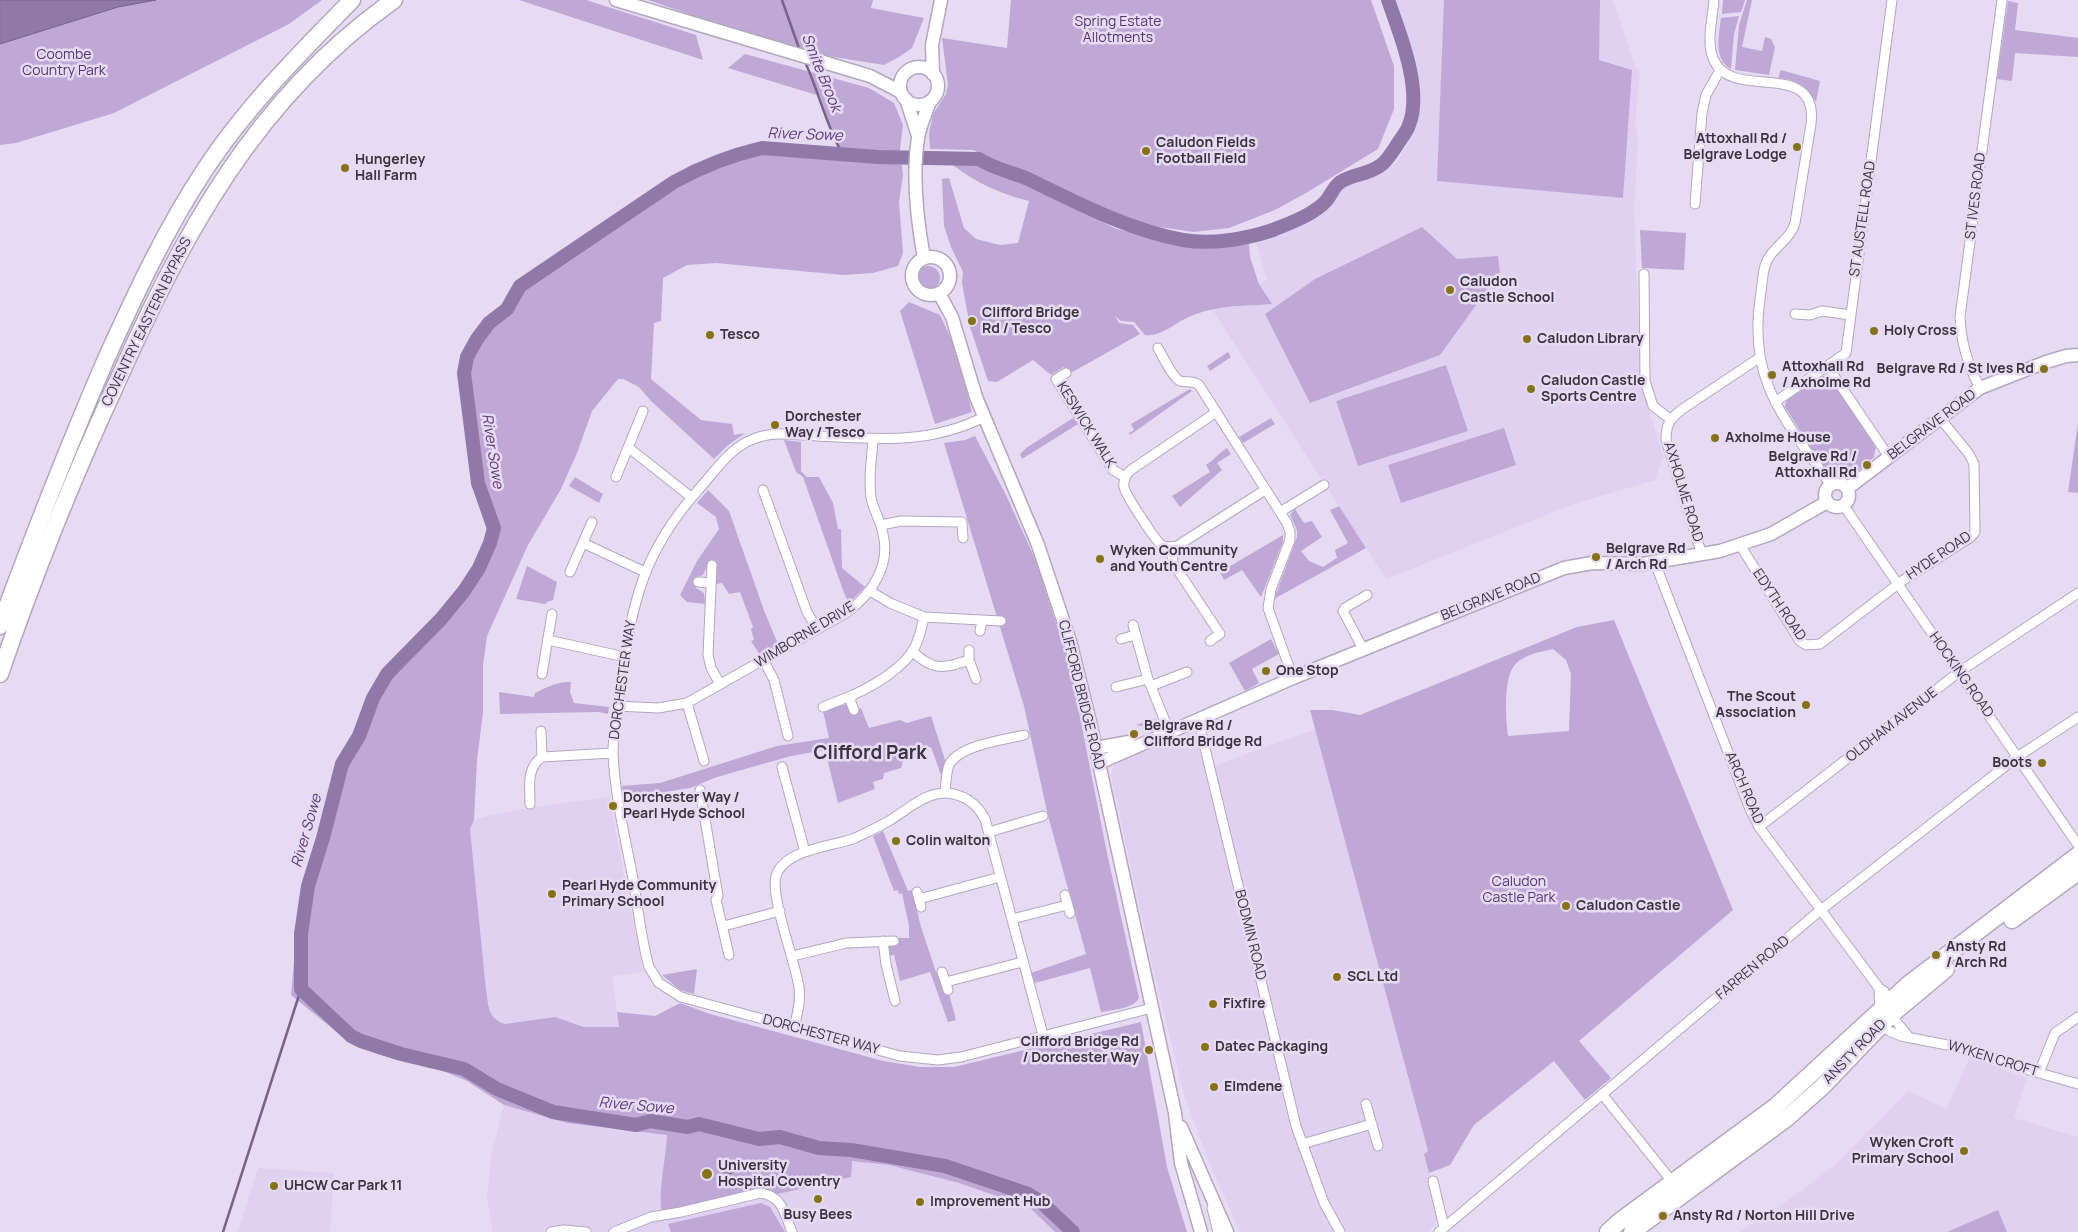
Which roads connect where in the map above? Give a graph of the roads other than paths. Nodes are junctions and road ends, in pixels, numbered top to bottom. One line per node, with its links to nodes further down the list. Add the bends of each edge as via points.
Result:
1 (352, 0): 70 (highway, COVENTRY EASTERN BYPASS, via 277,76 204,171 160,244 74,432)
2 (394, 0): 83 (highway, COVENTRY EASTERN BYPASS, via 334,49 292,90 241,152 188,236 144,322 90,441)
3 (616, 0): 12 (main road)
4 (941, 0): 8 (main road)
5 (1714, 0): 9 (street, via 1711,50)
6 (1892, 0): 21 (street, ST AUSTELL ROAD)
7 (2002, 0): 27 (street, ST IVES ROAD, via 1960,317 1969,366)
8 (932, 45): 10 (main road); 11 (main road)
9 (1720, 70): 16 (street, via 1706,95 1702,113); 24 (street, via 1736,78 1797,88 1806,96 1811,108 1794,226 1764,268 1757,328)
10 (908, 71): 11 (main road, via 924,68); 12 (main road, via 892,76); 13 (main road, via 900,84)
11 (933, 74): 14 (main road, via 937,89)
12 (870, 76): 13 (main road)
13 (904, 96): 14 (main road, via 917,104); 15 (main road)
14 (930, 101): 15 (main road)
15 (918, 143): 17 (main road, via 919,232)
16 (1695, 204)
17 (924, 258): 19 (main road, via 940,259 947,266 948,283); 19 (main road, via 916,262 912,282 924,294)
18 (1644, 274): 33 (street, via 1645,382 1653,406)
19 (939, 293): 31 (main road, CLIFFORD BRIDGE ROAD, via 952,317)
20 (1795, 314): 21 (street, via 1810,315 1822,311)
21 (1850, 314): 25 (street, ST AUSTELL ROAD, via 1846,353)
22 (1158, 348): 30 (street, via 1176,378 1197,384)
23 (2078, 355): 27 (main road, BELGRAVE ROAD, via 2046,362)
24 (1760, 358): 28 (street, via 1765,381); 33 (street)
25 (1828, 367): 28 (street, ST AUSTELL ROAD); 36 (street)
26 (1066, 373): 38 (street, KESWICK WALK, via 1056,379 1113,470)
27 (1980, 388): 32 (main road, BELGRAVE ROAD)
28 (1775, 402): 39 (street)
29 (643, 411): 35 (street)
30 (1216, 413): 38 (street); 43 (street)
31 (984, 417): 34 (street, DORCHESTER WAY, via 936,435); 101 (main road, CLIFFORD BRIDGE ROAD, via 1057,599)
32 (1940, 418): 36 (main road, BELGRAVE ROAD); 61 (street, HYDE ROAD, via 1974,464 1975,532)
33 (1670, 419): 54 (street, AXHOLME ROAD, via 1666,440)
34 (873, 439): 44 (street, DORCHESTER WAY, via 776,434 756,438 729,454); 49 (street, WIMBORNE DRIVE, via 870,488)
35 (629, 448): 37 (street); 44 (street)
36 (1889, 457): 41 (main road, BELGRAVE ROAD)
37 (616, 477)
38 (1125, 477): 53 (street, via 1126,493 1160,544)
39 (1830, 484): 41 (main road, via 1842,484); 45 (main road, via 1825,493)
40 (1324, 485): 47 (street)
41 (1848, 488): 46 (main road, via 1850,497)
42 (764, 490): 71 (street, via 807,612)
43 (1265, 490): 47 (street); 53 (street, via 1180,545)
44 (691, 497): 58 (street, DORCHESTER WAY, via 666,530)
45 (1827, 502): 46 (main road, via 1833,507); 52 (main road, BELGRAVE ROAD, via 1780,530)
46 (1844, 506): 61 (street, HOCKING ROAD)
47 (1280, 512): 85 (street, via 1290,536 1269,594 1268,608)
48 (592, 522): 51 (street)
49 (881, 525): 50 (street, via 900,521 966,522); 62 (street, WIMBORNE DRIVE, via 884,556)
50 (963, 538)
51 (582, 544): 57 (street); 58 (street)
52 (1740, 545): 54 (main road, BELGRAVE ROAD); 61 (street, EDYTH ROAD, via 1800,641 1806,645 1820,644)
53 (1171, 547): 76 (street, via 1173,563 1220,634)
54 (1702, 555): 55 (main road, BELGRAVE ROAD)
55 (1655, 563): 77 (main road, BELGRAVE ROAD, via 1592,563 1564,568); 112 (street, ARCH ROAD)
56 (712, 565): 60 (street)
57 (570, 572)
58 (645, 572): 79 (street, DORCHESTER WAY)
59 (698, 582): 60 (street)
60 (711, 583): 88 (street, via 708,655)
61 (1898, 584): 82 (street, HOCKING ROAD)
62 (870, 591): 66 (street); 71 (street, WIMBORNE DRIVE, via 846,613)
63 (2078, 593): 82 (street, OLDHAM AVENUE)
64 (1367, 595): 77 (street, via 1342,611)
65 (552, 614): 75 (street)
66 (924, 617): 67 (street); 78 (street)
67 (982, 620): 68 (street); 72 (street)
68 (1001, 621)
69 (1133, 624): 73 (street)
70 (0, 626)
71 (817, 629): 80 (street, WIMBORNE DRIVE)
72 (980, 631)
73 (1135, 635): 74 (street); 87 (street)
74 (1121, 639)
75 (548, 640): 79 (street); 84 (street)
76 (1210, 641)
77 (1363, 649): 85 (main road, BELGRAVE ROAD)
78 (912, 651): 86 (street, via 935,666 947,666 969,655); 90 (street, via 885,677)
79 (625, 657): 92 (street, DORCHESTER WAY)
80 (764, 660): 88 (street, WIMBORNE DRIVE); 100 (street, via 774,680)
81 (1187, 672): 87 (street)
82 (1959, 672): 104 (street, HOCKING ROAD); 112 (street, OLDHAM AVENUE)
83 (0, 674)
84 (542, 674)
85 (1293, 678): 96 (main road, BELGRAVE ROAD)
86 (976, 680)
87 (1149, 683): 89 (street); 98 (street)
88 (720, 684): 91 (street, WIMBORNE DRIVE)
89 (1116, 687)
90 (852, 695): 93 (street); 94 (street, via 850,700)
91 (687, 703): 92 (street, WIMBORNE DRIVE, via 658,708); 105 (street)
92 (618, 706): 102 (street, DORCHESTER WAY)
93 (823, 707)
94 (854, 710)
95 (2078, 717): 104 (street, FARREN ROAD)
96 (1198, 719): 98 (main road, BELGRAVE ROAD); 144 (street, BODMIN ROAD)
97 (541, 732): 103 (street)
98 (1166, 733): 101 (main road, BELGRAVE ROAD); 106 (main road, BELGRAVE ROAD)
99 (1024, 735): 109 (street, via 957,755 948,768)
100 (788, 736)
101 (1096, 748): 106 (main road, CLIFFORD BRIDGE ROAD)
102 (614, 753): 103 (street); 136 (street, DORCHESTER WAY, via 618,800 647,958 653,974 666,988 682,997)
103 (542, 757): 110 (street, via 531,771)
104 (2017, 757): 114 (street, HOCKING ROAD); 121 (street, FARREN ROAD)
105 (704, 761)
106 (1099, 763): 133 (main road, CLIFFORD BRIDGE ROAD)
107 (782, 766): 115 (street)
108 (700, 790): 124 (street, via 718,896 716,900)
109 (945, 792): 113 (street, via 966,798 976,805); 115 (street, via 926,797 858,836)
110 (530, 804)
111 (1044, 817): 113 (street)
112 (1759, 827): 121 (street, ARCH ROAD)
113 (989, 832): 118 (street)
114 (2078, 844)
115 (805, 852): 122 (street, via 791,858 778,871 774,886)
116 (2078, 855): 134 (highway, ANSTY ROAD, via 1910,983)
117 (2078, 872): 134 (highway, ANSTY ROAD)
118 (1000, 878): 119 (street); 123 (street)
119 (919, 900)
120 (1067, 904): 123 (street)
121 (1822, 910): 131 (street, ARCH ROAD); 140 (street, FARREN ROAD)
122 (780, 911): 124 (street); 128 (street)
123 (1012, 919): 129 (street)
124 (724, 926): 127 (street)
125 (883, 941): 126 (street); 128 (street, via 846,943); 132 (street)
126 (894, 941)
127 (729, 955)
128 (792, 956): 136 (street, via 799,990)
129 (1022, 962): 130 (street, via 947,986); 137 (street)
130 (942, 972)
131 (1879, 988): 134 (street, ANSTY ROAD)
132 (896, 1001)
133 (1152, 1008): 137 (street, DORCHESTER WAY); 142 (main road, CLIFFORD BRIDGE ROAD)
134 (1885, 1013): 138 (street, WYKEN CROFT, via 1890,1031 1901,1036 1974,1050); 147 (highway, ANSTY ROAD, via 1804,1103 1750,1145)
135 (2078, 1016): 138 (street, via 2055,1033)
136 (794, 1028): 137 (street, DORCHESTER WAY, via 900,1056 931,1060 962,1057)
137 (1043, 1035)
138 (2038, 1073): 139 (street, WYKEN CROFT)
139 (2078, 1084)
140 (1602, 1094): 147 (street); 149 (street, FARREN ROAD)
141 (1366, 1104): 143 (street)
142 (1175, 1112): 148 (main road, CLIFFORD BRIDGE ROAD); 154 (main road, CLIFFORD BRIDGE ROAD, via 1181,1163)
143 (1372, 1124): 144 (street); 145 (street)
144 (1302, 1144): 157 (street, BODMIN ROAD, via 1324,1203)
145 (1378, 1146)
146 (1433, 1181): 149 (street)
147 (1677, 1188): 158 (highway, ANSTY ROAD); 159 (highway, ANSTY ROAD)
148 (1212, 1198): 155 (street); 156 (main road, CLIFFORD BRIDGE ROAD)
149 (1442, 1230)
150 (551, 1232): 151 (street)
151 (586, 1232)
152 (614, 1232): 153 (street, via 651,1216 760,1193 771,1195 780,1202)
153 (792, 1232)
154 (1201, 1232)
155 (1218, 1232)
156 (1227, 1232)
157 (1340, 1232)
158 (1608, 1232)
159 (1632, 1232)

